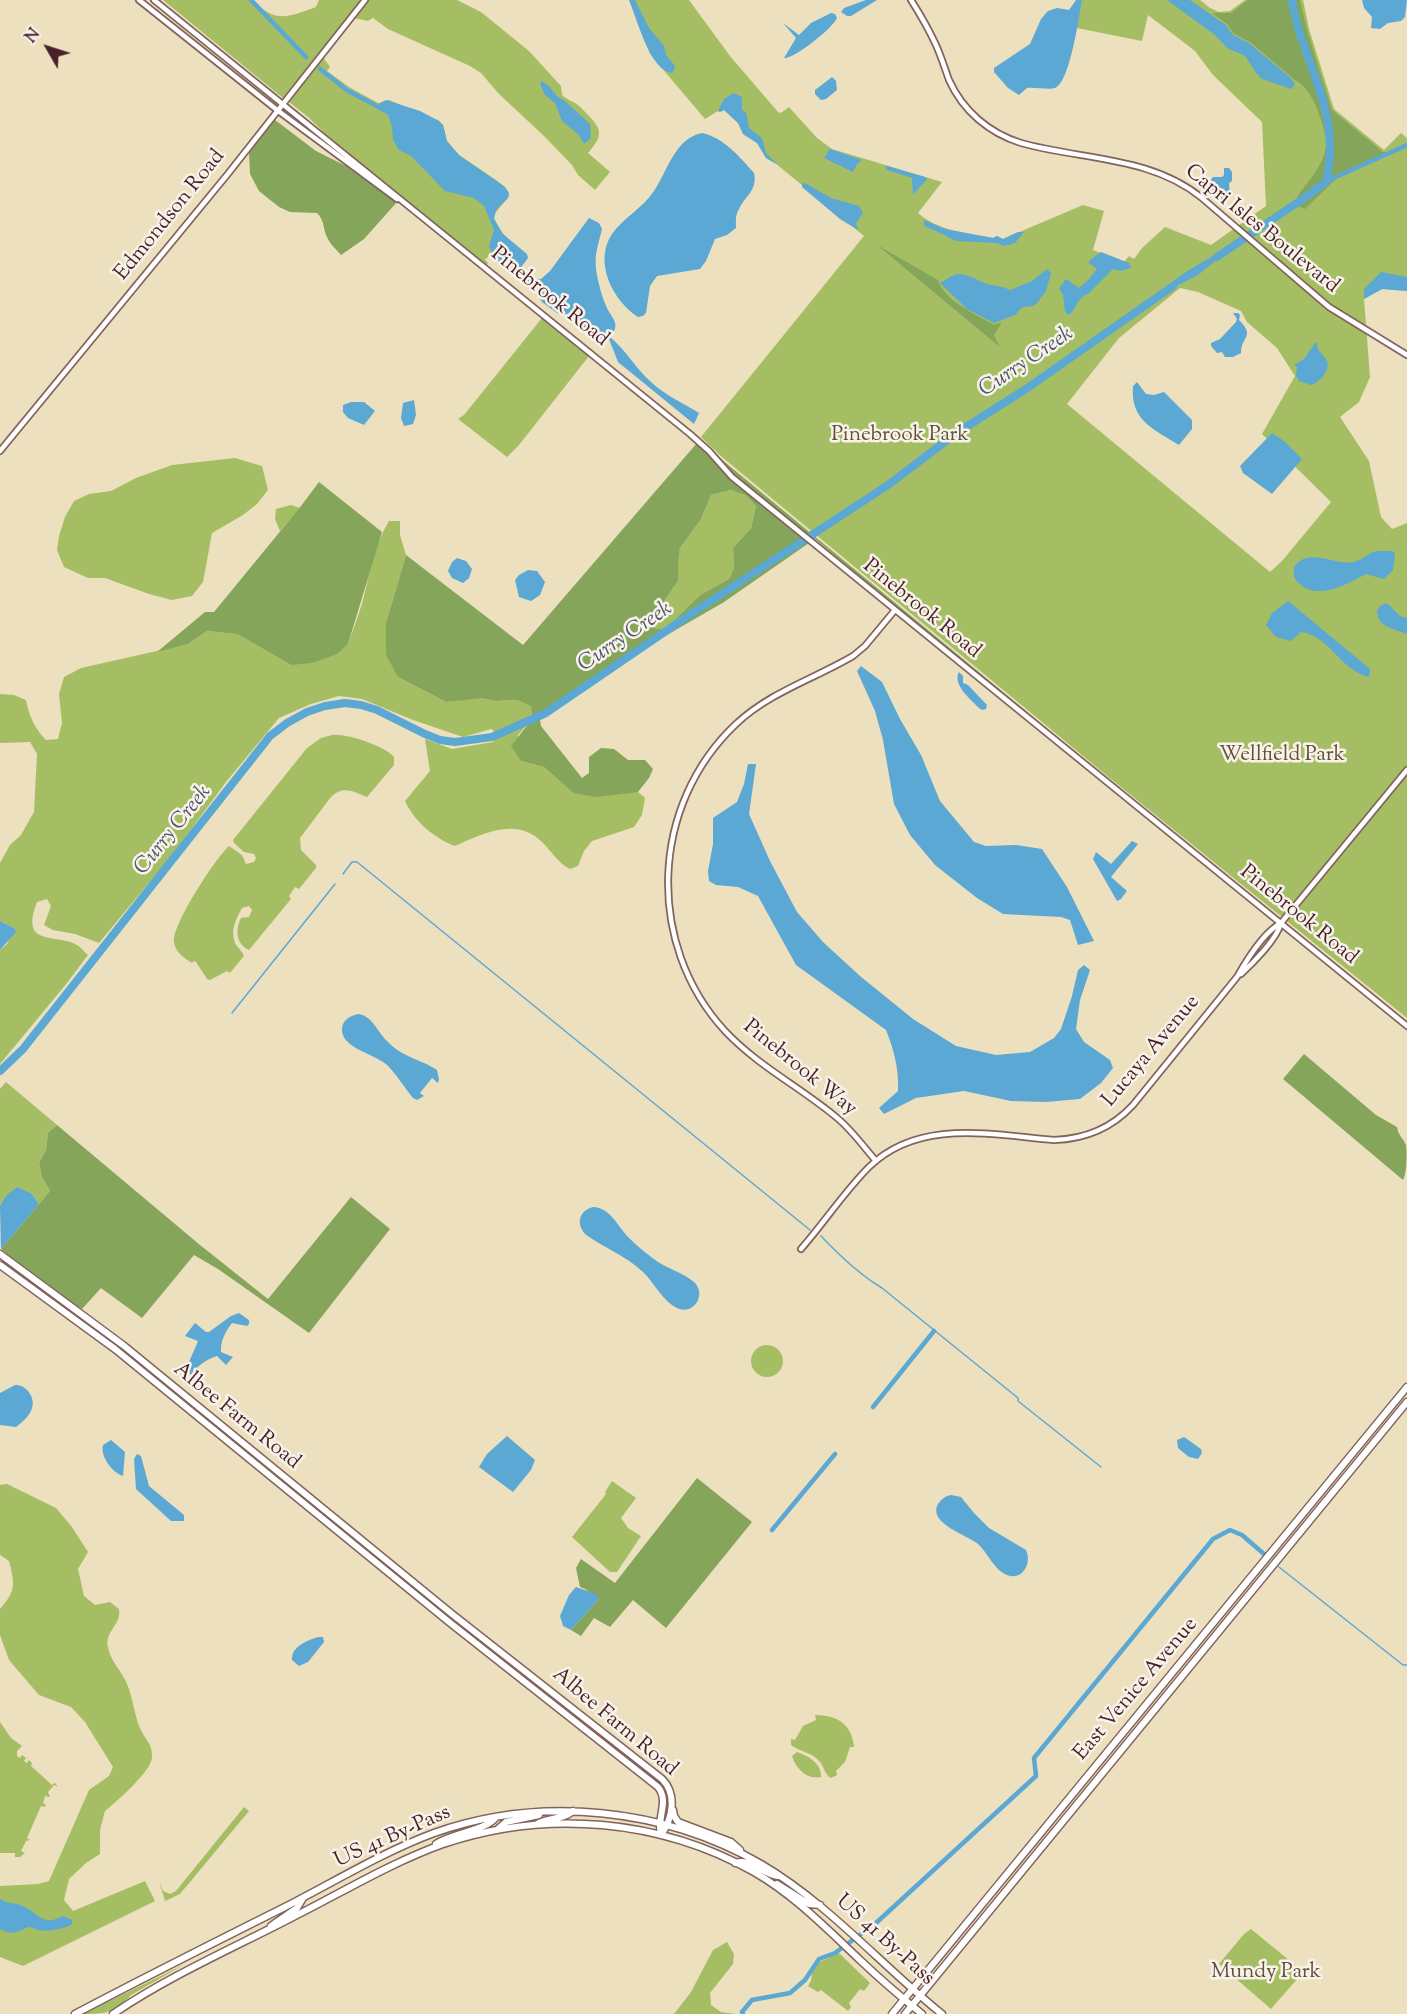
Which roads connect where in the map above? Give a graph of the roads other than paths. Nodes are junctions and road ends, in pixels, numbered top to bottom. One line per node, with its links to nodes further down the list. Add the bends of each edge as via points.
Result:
1 (139, 0): 6 (street, Pinebrook Road)
2 (154, 0): 5 (street, Pinebrook Road)
3 (365, 0): 5 (street, Edmondson Road)
4 (911, 0): 8 (street, Capri Isles Boulevard, via 955,91 972,114 990,129 1025,145 1132,165 1161,173 1186,186 1329,307)
5 (283, 103): 6 (street, Edmondson Road); 7 (street, Pinebrook Road)
6 (277, 110): 7 (street, Pinebrook Road); 9 (street, Edmondson Road)
7 (419, 214): 10 (street, Pinebrook Road, via 694,438 728,474)
8 (1407, 355)
9 (0, 451)
10 (895, 610): 12 (street, Pinebrook Road); 14 (street, Pinebrook Way, via 853,656 765,701 718,743 680,807 667,874 669,912 677,946 708,1010 751,1054 842,1122)
11 (1407, 770): 12 (street, Lucaya Avenue)
12 (1281, 923): 13 (street, Pinebrook Road); 14 (street, Lucaya Avenue, via 1278,932 1115,1122 1063,1140 937,1134 902,1144)
13 (1407, 1026)
14 (876, 1161): 15 (street, Lucaya Avenue)
15 (801, 1249)
16 (0, 1254): 19 (main road, Albee Farm Road)
17 (0, 1265): 18 (main road, Albee Farm Road)
18 (71, 1317): 19 (main road, via 76,1315); 23 (main road, Albee Farm Road)
19 (139, 1359): 22 (main road, Albee Farm Road)
20 (1407, 1387): 47 (main road, East Venice Avenue)
21 (1407, 1402): 48 (main road, East Venice Avenue)
22 (379, 1554): 23 (main road); 24 (main road, Albee Farm Road)
23 (374, 1561): 25 (main road, Albee Farm Road)
24 (620, 1745): 25 (main road); 26 (main road, Albee Farm Road, via 666,1784)
25 (615, 1752): 30 (main road, Albee Farm Road, via 661,1790 664,1801)
26 (672, 1806): 32 (main road, Albee Farm Road); 36 (main road, via 678,1822 731,1842)
27 (573, 1811): 28 (main road, US 41 By-Pass); 30 (main road, US 41 By-Pass); 31 (main road)
28 (548, 1812): 29 (main road, US 41 By-Pass); 33 (main road, via 506,1822)
29 (496, 1817): 35 (main road, via 491,1824 447,1838); 37 (main road, US 41 By-Pass, via 434,1833)
30 (659, 1823): 32 (main road, US 41 By-Pass); 34 (main road, Albee Farm Road)
31 (534, 1825): 33 (main road, US 41 By-Pass); 34 (main road, US 41 By-Pass, via 601,1825)
32 (666, 1825): 34 (main road, Albee Farm Road); 36 (main road, US 41 By-Pass, via 709,1838)
33 (498, 1830): 35 (main road, US 41 By-Pass)
34 (661, 1835): 38 (main road, US 41 By-Pass)
35 (426, 1851): 39 (main road, US 41 By-Pass)
36 (745, 1855): 40 (main road, US 41 By-Pass)
37 (381, 1858): 39 (main road); 42 (main road, US 41 By-Pass)
38 (735, 1863): 40 (main road, via 746,1862); 41 (main road, US 41 By-Pass)
39 (386, 1870): 44 (main road, US 41 By-Pass)
40 (782, 1877): 43 (main road, US 41 By-Pass)
41 (771, 1883): 43 (main road, via 781,1885 809,1904); 49 (main road, US 41 By-Pass)
42 (303, 1898): 44 (main road, via 297,1908); 45 (main road, US 41 By-Pass)
43 (820, 1905): 47 (main road, US 41 By-Pass)
44 (264, 1932): 46 (main road, US 41 By-Pass)
45 (190, 1956): 46 (main road); 51 (main road, US 41 By-Pass)
46 (195, 1966): 52 (main road, US 41 By-Pass)
47 (911, 1989): 48 (main road, US 41 By-Pass); 49 (main road, East Venice Avenue)
48 (919, 1996): 50 (main road, East Venice Avenue); 56 (main road, US 41 By-Pass)
49 (904, 1999): 50 (main road, US 41 By-Pass); 53 (main road, East Venice Avenue)
50 (912, 2006): 54 (main road, East Venice Avenue); 55 (main road, US 41 By-Pass)
51 (75, 2014)
52 (113, 2014)
53 (892, 2014)
54 (905, 2014)
55 (922, 2014)
56 (942, 2014)

